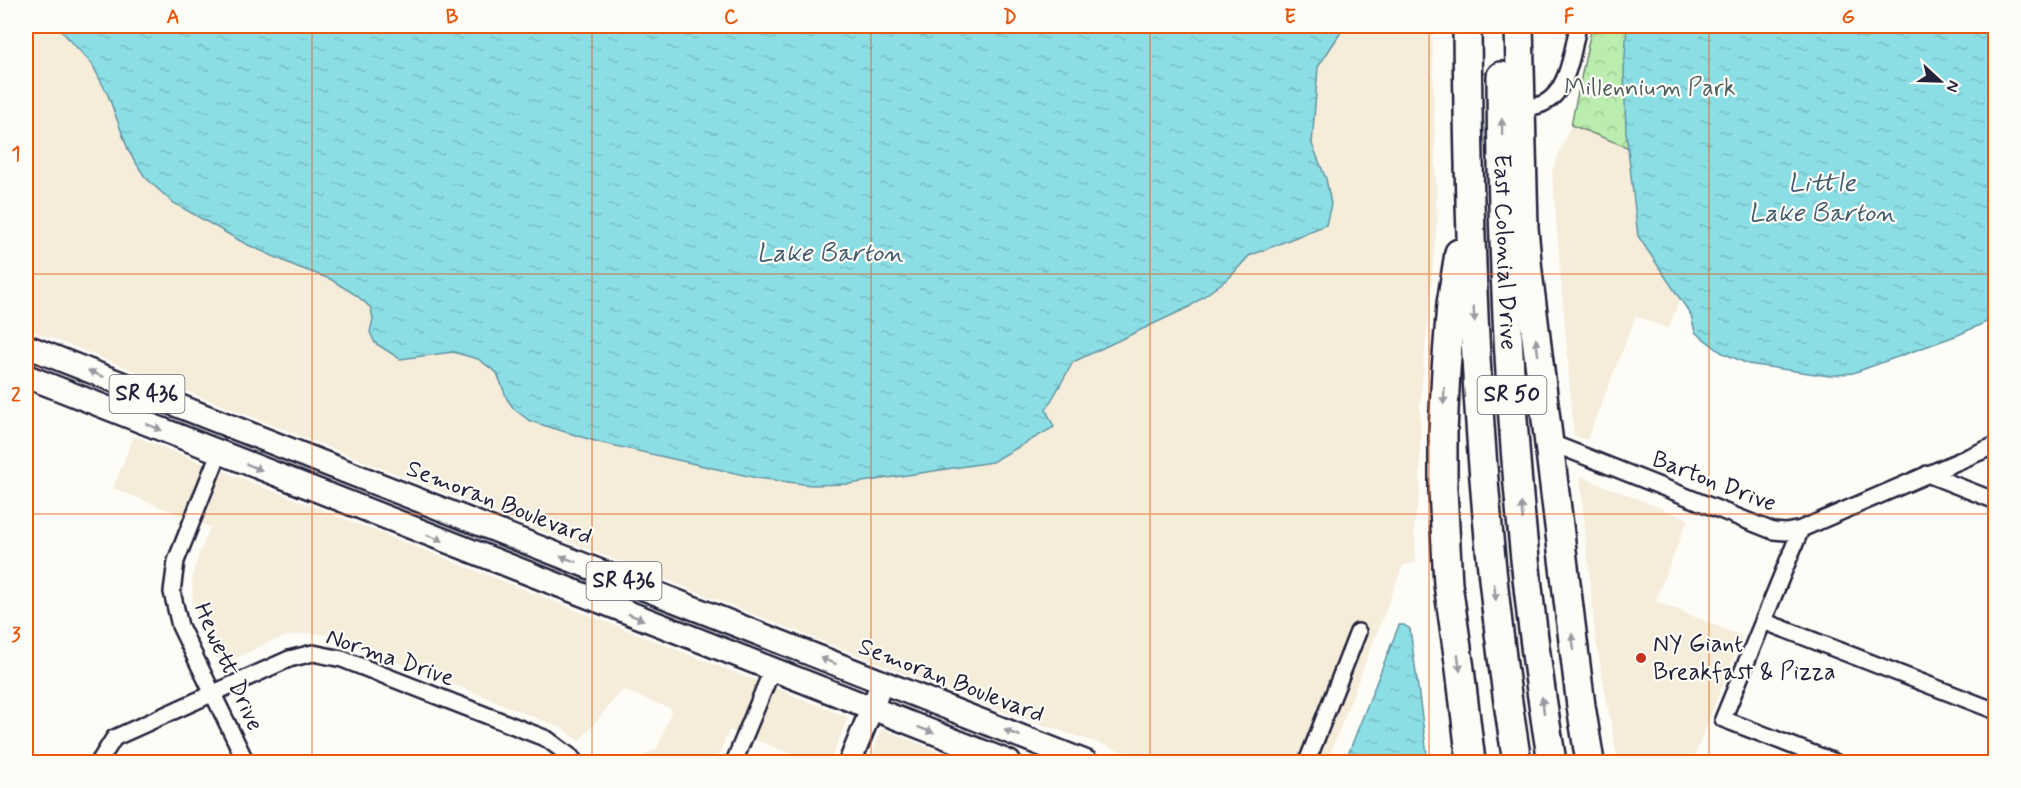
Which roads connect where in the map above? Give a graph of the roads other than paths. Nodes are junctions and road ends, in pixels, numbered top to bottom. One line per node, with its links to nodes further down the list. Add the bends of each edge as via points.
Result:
1 (1467, 26): 6 (highway, East Colonial Drive / SR 50)
2 (1501, 26): 35 (highway, East Colonial Drive / SR 50, one-way to 2, via 1532,615 1513,409)
3 (1519, 26): 5 (highway)
4 (1578, 26): 5 (street, via 1568,70 1556,95 1544,104)
5 (1520, 109): 12 (highway, one-way to 5, via 1524,228)
6 (1469, 192): 33 (highway, one-way to 33, via 1451,304 1443,443 1448,584); 34 (highway, East Colonial Drive / SR 50, one-way to 34, via 1487,509)
7 (26, 346): 9 (main road, Semoran Boulevard / SR 436, one-way to 7)
8 (26, 376): 10 (main road, SR 436, one-way to 10)
9 (228, 426): 10 (main road, via 220,436 207,440); 11 (main road, Semoran Boulevard / SR 436)
10 (180, 437): 14 (main road, SR 436)
11 (268, 441): 14 (main road, via 242,439 230,442); 21 (main road, Semoran Boulevard / SR 436, one-way to 11)
12 (1549, 442): 17 (street, Barton Drive, via 1773,531); 36 (highway, one-way to 12)
13 (1995, 445): 15 (street, Barton Drive)
14 (219, 453): 20 (main road, SR 436, one-way to 20); 22 (street, Hewett Drive, via 176,561 172,592 180,626)
15 (1927, 474): 16 (street); 17 (street, Barton Drive)
16 (1995, 501)
17 (1801, 529): 18 (street)
18 (1763, 621): 24 (street); 37 (street, via 1723,719)
19 (1358, 632): 32 (street)
20 (771, 670): 23 (main road, SR 436); 28 (street)
21 (882, 682): 23 (street); 31 (main road, Semoran Boulevard / SR 436, one-way to 21)
22 (213, 692): 25 (street, Norma Drive, via 114,738); 26 (street, Hewett Drive); 27 (street, Norma Drive, via 289,659 313,653 342,659 547,739)
23 (872, 709): 29 (street); 30 (main road, SR 436, one-way to 30)
24 (1995, 711)
25 (99, 762)
26 (246, 762)
27 (575, 762)
28 (734, 762)
29 (850, 762)
30 (1010, 762)
31 (1086, 762)
32 (1307, 762)
33 (1471, 762)
34 (1516, 762)
35 (1552, 762)
36 (1590, 762)
37 (1835, 762)

